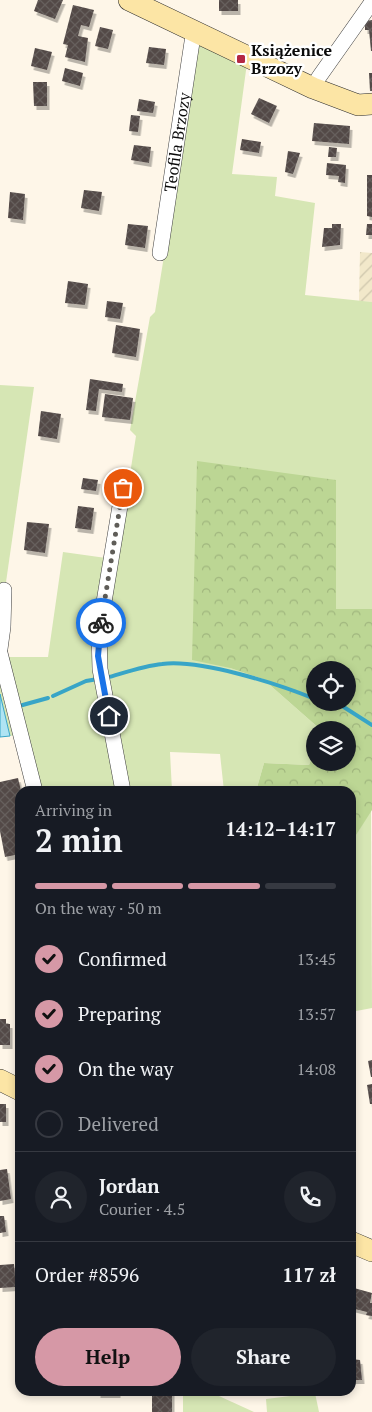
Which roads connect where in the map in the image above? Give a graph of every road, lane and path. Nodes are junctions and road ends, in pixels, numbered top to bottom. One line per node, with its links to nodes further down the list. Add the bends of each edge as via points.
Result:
1 (129, 0): 3 (street)
2 (372, 2): 4 (street)
3 (194, 30): 4 (street); 6 (street, Teofila Brzozy)
4 (314, 88): 5 (street, via 358,105)
5 (372, 104)
6 (160, 253)
7 (123, 488): 12 (street, via 98,656)
8 (4, 590): 9 (street)
9 (0, 649)
10 (0, 653): 11 (street)
11 (34, 786)
12 (122, 786)
13 (0, 1080): 14 (street)
14 (15, 1088)
15 (356, 1244): 16 (street)
16 (372, 1251)

